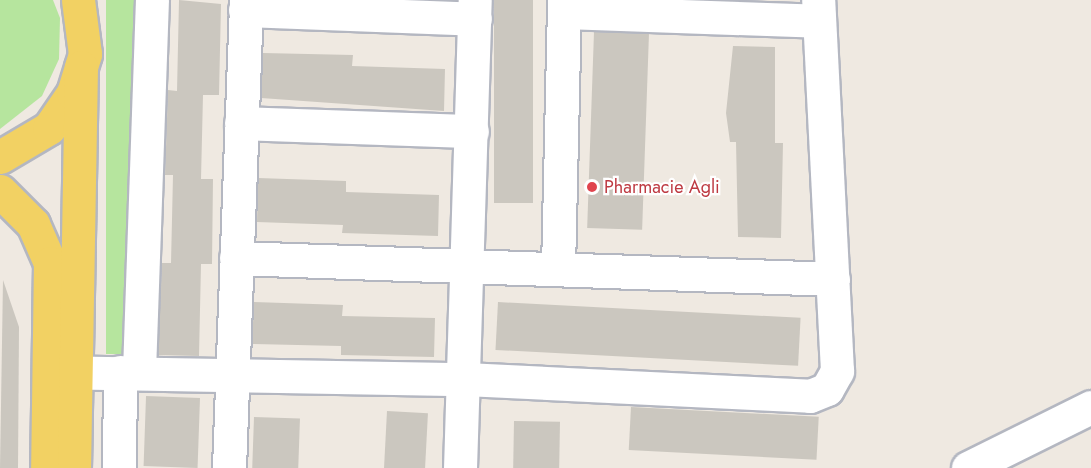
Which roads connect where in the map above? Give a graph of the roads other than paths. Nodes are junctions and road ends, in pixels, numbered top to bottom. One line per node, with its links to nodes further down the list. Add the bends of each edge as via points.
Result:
1 (152, 0): 17 (street)
2 (82, 4): 7 (main road)
3 (245, 5): 5 (street); 8 (street)
4 (564, 6): 6 (street); 14 (street)
5 (475, 9): 9 (street)
6 (818, 10): 15 (street)
7 (81, 67): 10 (main road, via 73,93 49,128); 16 (main road)
8 (241, 123): 9 (street); 12 (street)
9 (472, 131): 13 (street)
10 (0, 157)
11 (0, 191): 16 (main road, via 33,224 50,263)
12 (236, 258): 13 (street); 18 (street)
13 (467, 265): 14 (street); 19 (street)
14 (558, 268): 15 (street)
15 (833, 279): 19 (street, via 837,371 827,389 810,396)
16 (60, 372): 17 (street); 22 (main road); 23 (main road)
17 (130, 372): 18 (street); 24 (street)
18 (232, 372): 19 (street); 25 (street)
19 (465, 379): 26 (street)
20 (1091, 407): 21 (street)
21 (1019, 457): 27 (street)
22 (47, 468)
23 (74, 468)
24 (119, 468)
25 (229, 468)
26 (460, 468)
27 (968, 468)

